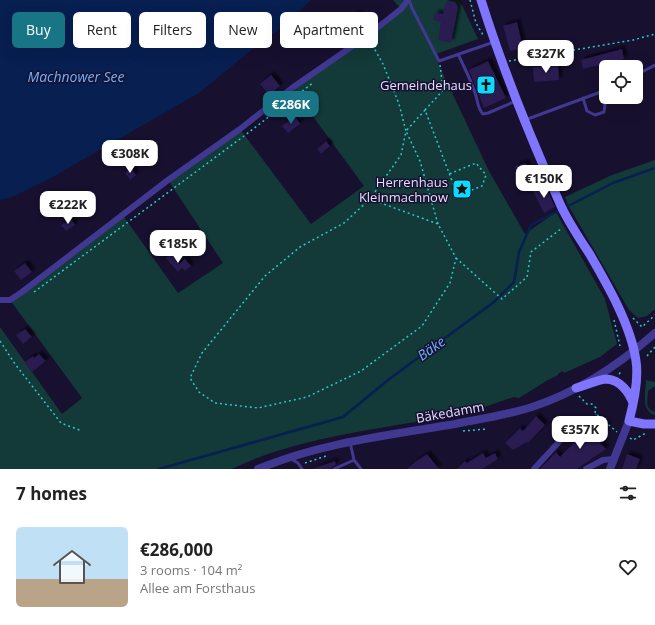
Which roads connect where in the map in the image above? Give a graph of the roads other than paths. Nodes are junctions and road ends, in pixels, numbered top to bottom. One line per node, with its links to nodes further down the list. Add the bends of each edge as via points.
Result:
1 (408, 0): 4 (lane, via 439,61); 12 (street, via 401,9 367,36 162,184 22,292 10,300)
2 (480, 0): 3 (main road)
3 (494, 42): 4 (lane); 9 (main road)
4 (458, 54): 9 (lane, via 483,114)
5 (655, 65): 6 (lane)
6 (643, 71)
7 (599, 92): 8 (lane)
8 (584, 98): 10 (lane, via 587,111 596,115 604,112); 11 (lane)
9 (517, 100): 11 (main road)
10 (605, 104)
11 (525, 120): 14 (main road, via 562,208 619,309)
12 (0, 300)
13 (655, 333): 14 (street, Bäkedamm)
14 (634, 351): 15 (street, Bäkedamm); 16 (main road, via 636,376)
15 (578, 392): 16 (main road, via 606,379 624,388); 20 (street, Bäkedamm, via 518,411)
16 (633, 403): 18 (main road)
17 (579, 420): 28 (street)
18 (629, 420): 19 (main road); 22 (street)
19 (655, 424)
20 (350, 442): 21 (street, Bäkedamm); 23 (lane)
21 (289, 458): 24 (street, Bäkedamm); 25 (lane)
22 (613, 459): 29 (street, via 604,460); 30 (street)
23 (354, 460): 26 (lane); 27 (lane)
24 (258, 469)
25 (302, 469)
26 (334, 469)
27 (361, 469)
28 (534, 469)
29 (586, 469)
30 (610, 469)

